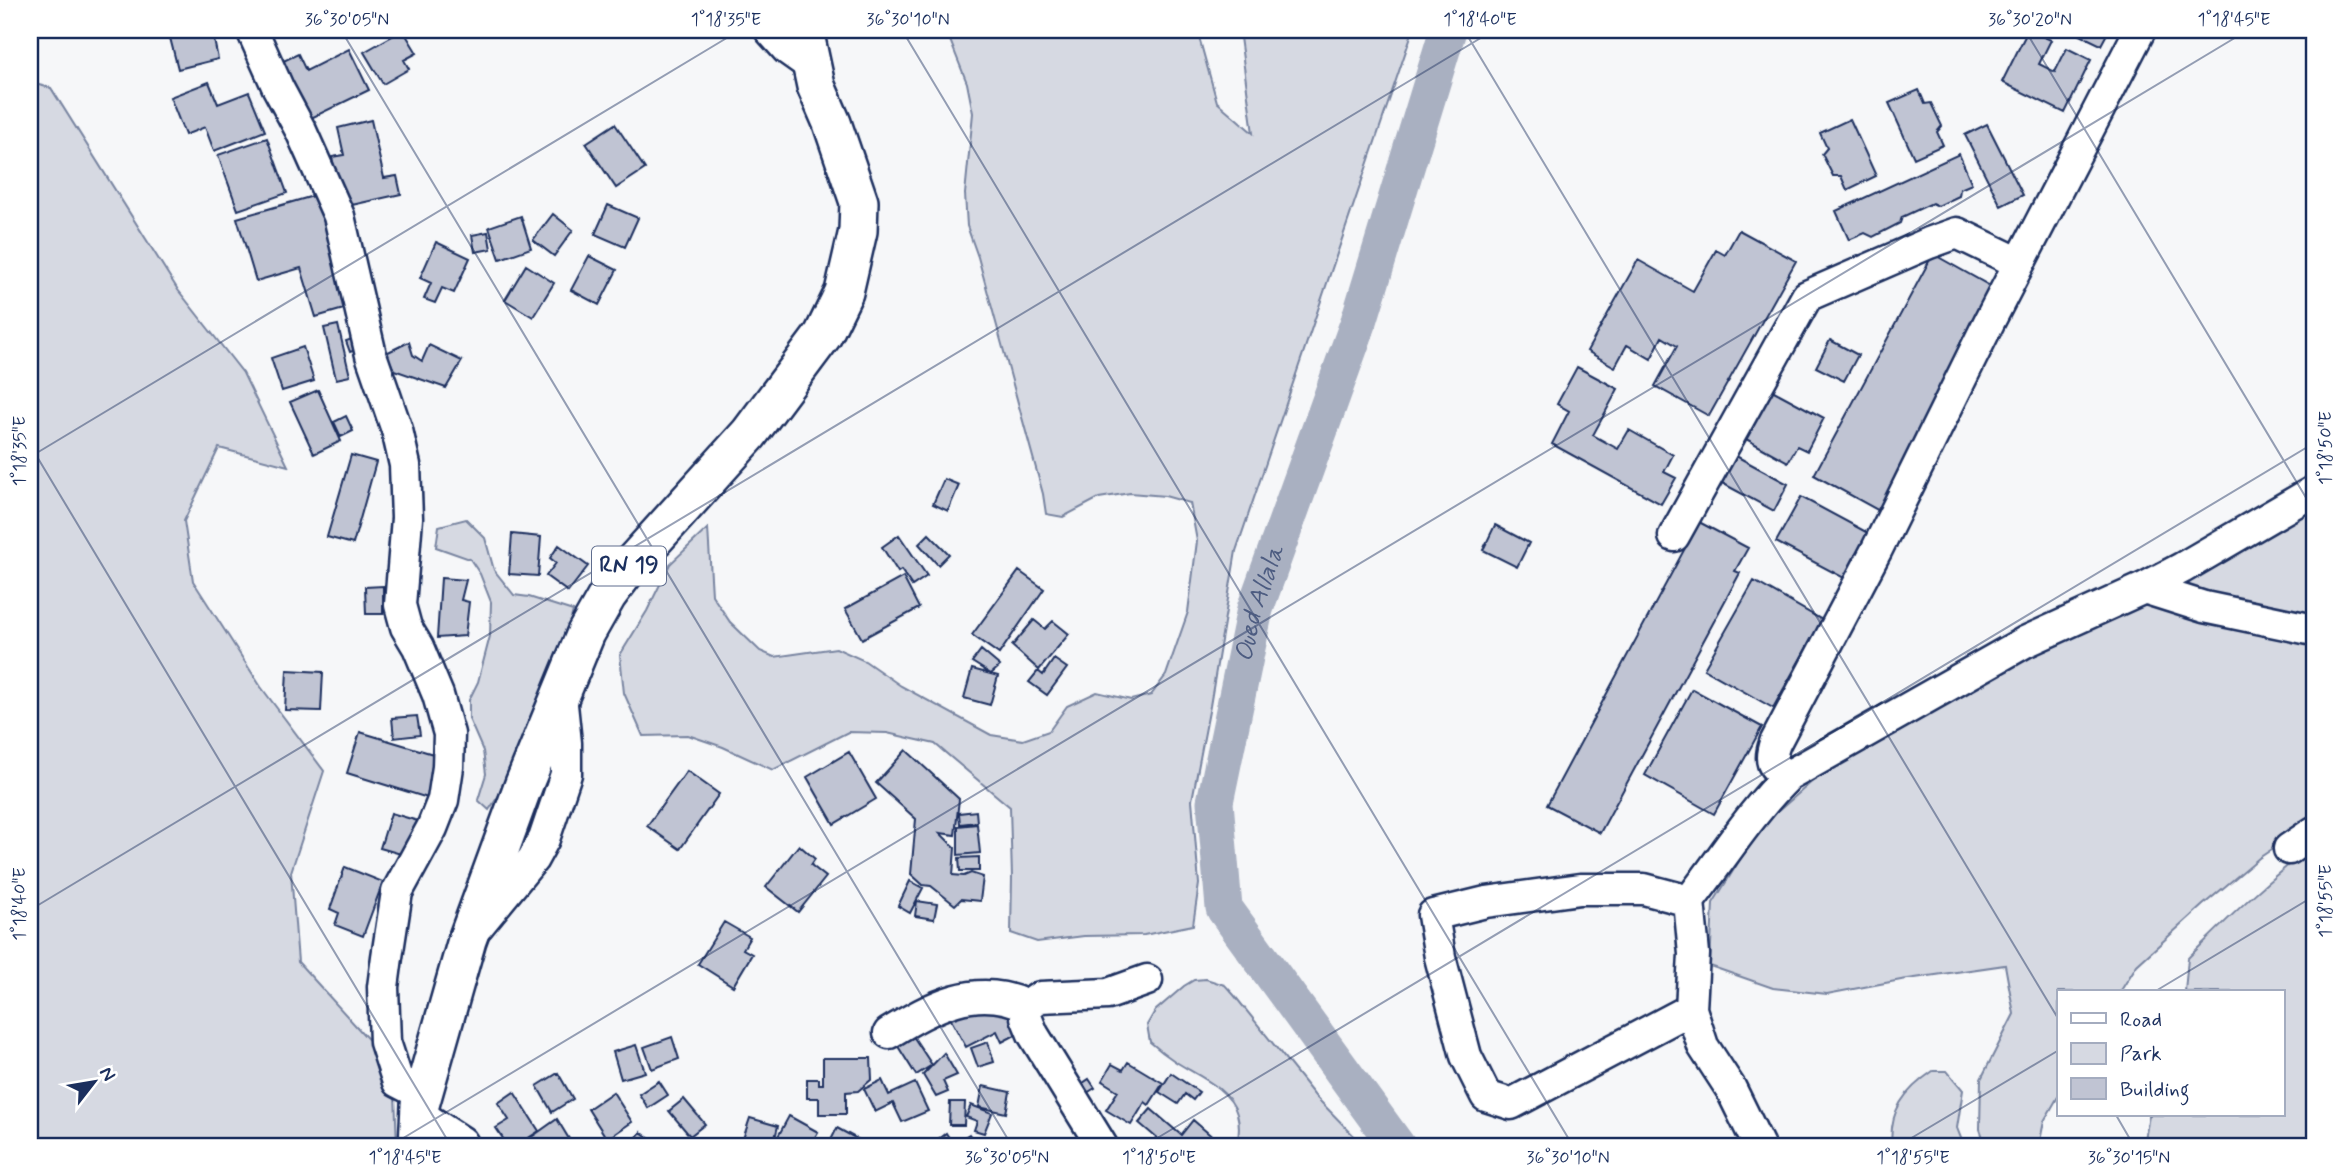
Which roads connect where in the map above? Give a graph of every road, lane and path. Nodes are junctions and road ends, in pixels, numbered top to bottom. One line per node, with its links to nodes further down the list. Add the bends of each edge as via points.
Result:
1 (252, 30): 19 (street, via 339,216 371,355 405,465 407,518 400,605 438,695 449,734 443,800 397,892 383,986 385,1042 398,1082)
2 (770, 30): 5 (street)
3 (804, 30): 5 (main road, RN 19)
4 (2140, 30): 6 (street)
5 (811, 66): 19 (main road, RN 19, via 859,202 858,231 844,292 822,335 750,434 621,577 586,633 467,940)
6 (2019, 263): 8 (street, via 1957,233 1807,296); 11 (street, via 1775,743 1772,762)
7 (2314, 491): 9 (street)
8 (1674, 536)
9 (2144, 588): 10 (street, via 2204,607); 11 (street, via 2025,642)
10 (2314, 630)
11 (1788, 776): 14 (street, via 1763,800)
12 (2314, 832): 13 (street)
13 (2289, 849)
14 (1689, 901): 17 (street, via 1694,954); 17 (street, via 1644,890 1580,889 1486,902 1433,915 1466,1056 1486,1096 1511,1104)
15 (1147, 979): 16 (street, via 1108,993 1040,997)
16 (1027, 1006): 18 (street, via 988,995 956,999); 21 (street, via 1033,1034)
17 (1691, 1009): 22 (street, via 1703,1046)
18 (889, 1033)
19 (420, 1119): 20 (street)
20 (464, 1146)
21 (1102, 1146)
22 (1759, 1146)

